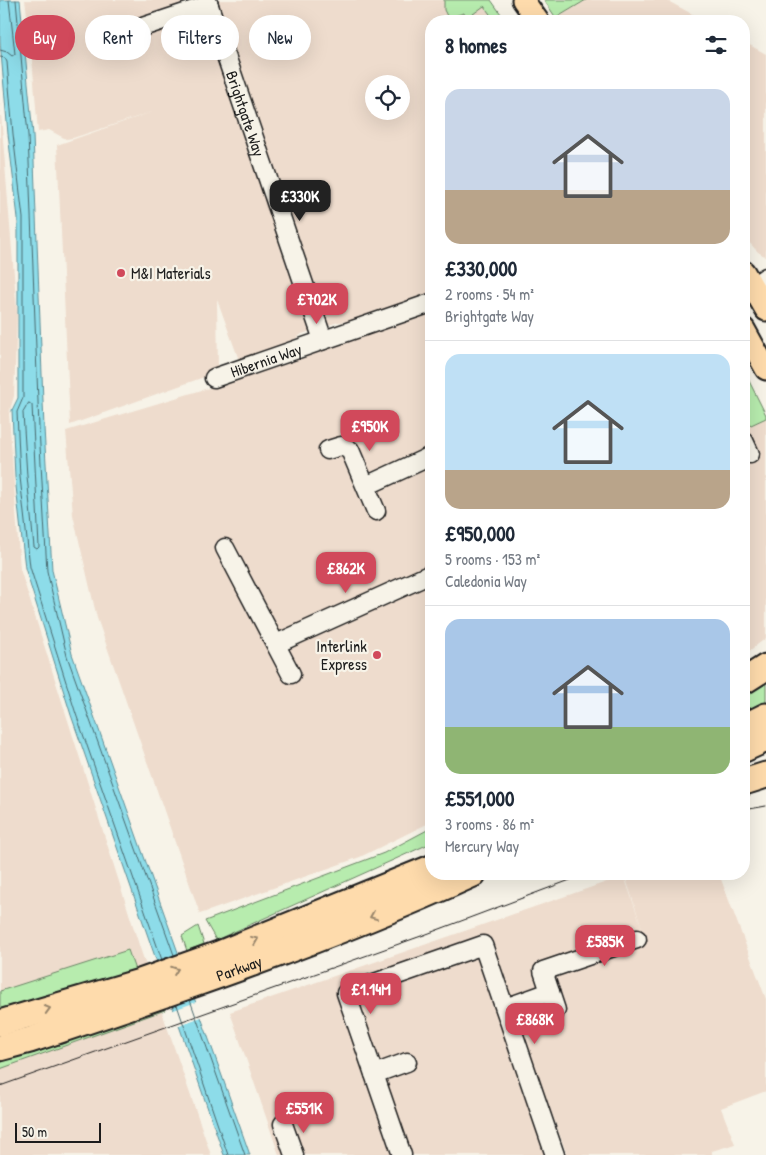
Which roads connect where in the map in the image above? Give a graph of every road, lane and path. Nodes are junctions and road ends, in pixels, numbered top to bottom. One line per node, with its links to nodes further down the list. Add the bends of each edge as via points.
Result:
1 (523, 0): 3 (main road)
2 (208, 3): 4 (street); 9 (street, Brightgate Way)
3 (534, 15)
4 (151, 23)
5 (752, 282): 7 (main road)
6 (425, 305): 9 (street, Hibernia Way)
7 (766, 310)
8 (750, 339): 10 (main road)
9 (324, 340): 11 (street, Hibernia Way)
10 (766, 369)
11 (214, 378)
12 (328, 450): 14 (street, via 341,446 350,450)
13 (425, 459): 14 (street)
14 (366, 486): 15 (street)
15 (376, 511)
16 (225, 548): 18 (street)
17 (425, 577): 18 (street)
18 (276, 644): 20 (street)
19 (766, 669): 21 (highway)
20 (291, 674)
21 (750, 678)
22 (766, 716): 23 (highway)
23 (750, 723)
24 (766, 739): 25 (highway)
25 (750, 746)
26 (766, 774): 27 (highway)
27 (750, 780)
28 (425, 859): 33 (highway)
29 (425, 870): 33 (highway, Parkway)
30 (460, 880): 32 (highway, Parkway)
31 (471, 880): 32 (highway)
32 (419, 898): 35 (highway, Parkway, one-way to 35)
33 (330, 909): 35 (highway, Parkway, one-way to 33)
34 (637, 939): 37 (street, via 543,971)
35 (213, 967): 36 (highway, Parkway)
36 (144, 992): 40 (highway, Parkway, one-way to 36); 41 (highway, Parkway, via 30,1040)
37 (550, 992): 38 (street); 39 (street)
38 (505, 1008): 43 (street, via 483,945 346,993); 47 (street)
39 (556, 1010)
40 (0, 1023)
41 (0, 1048)
42 (407, 1062): 43 (street)
43 (374, 1074): 46 (street)
44 (283, 1124): 45 (street)
45 (294, 1155)
46 (402, 1155)
47 (555, 1155)

